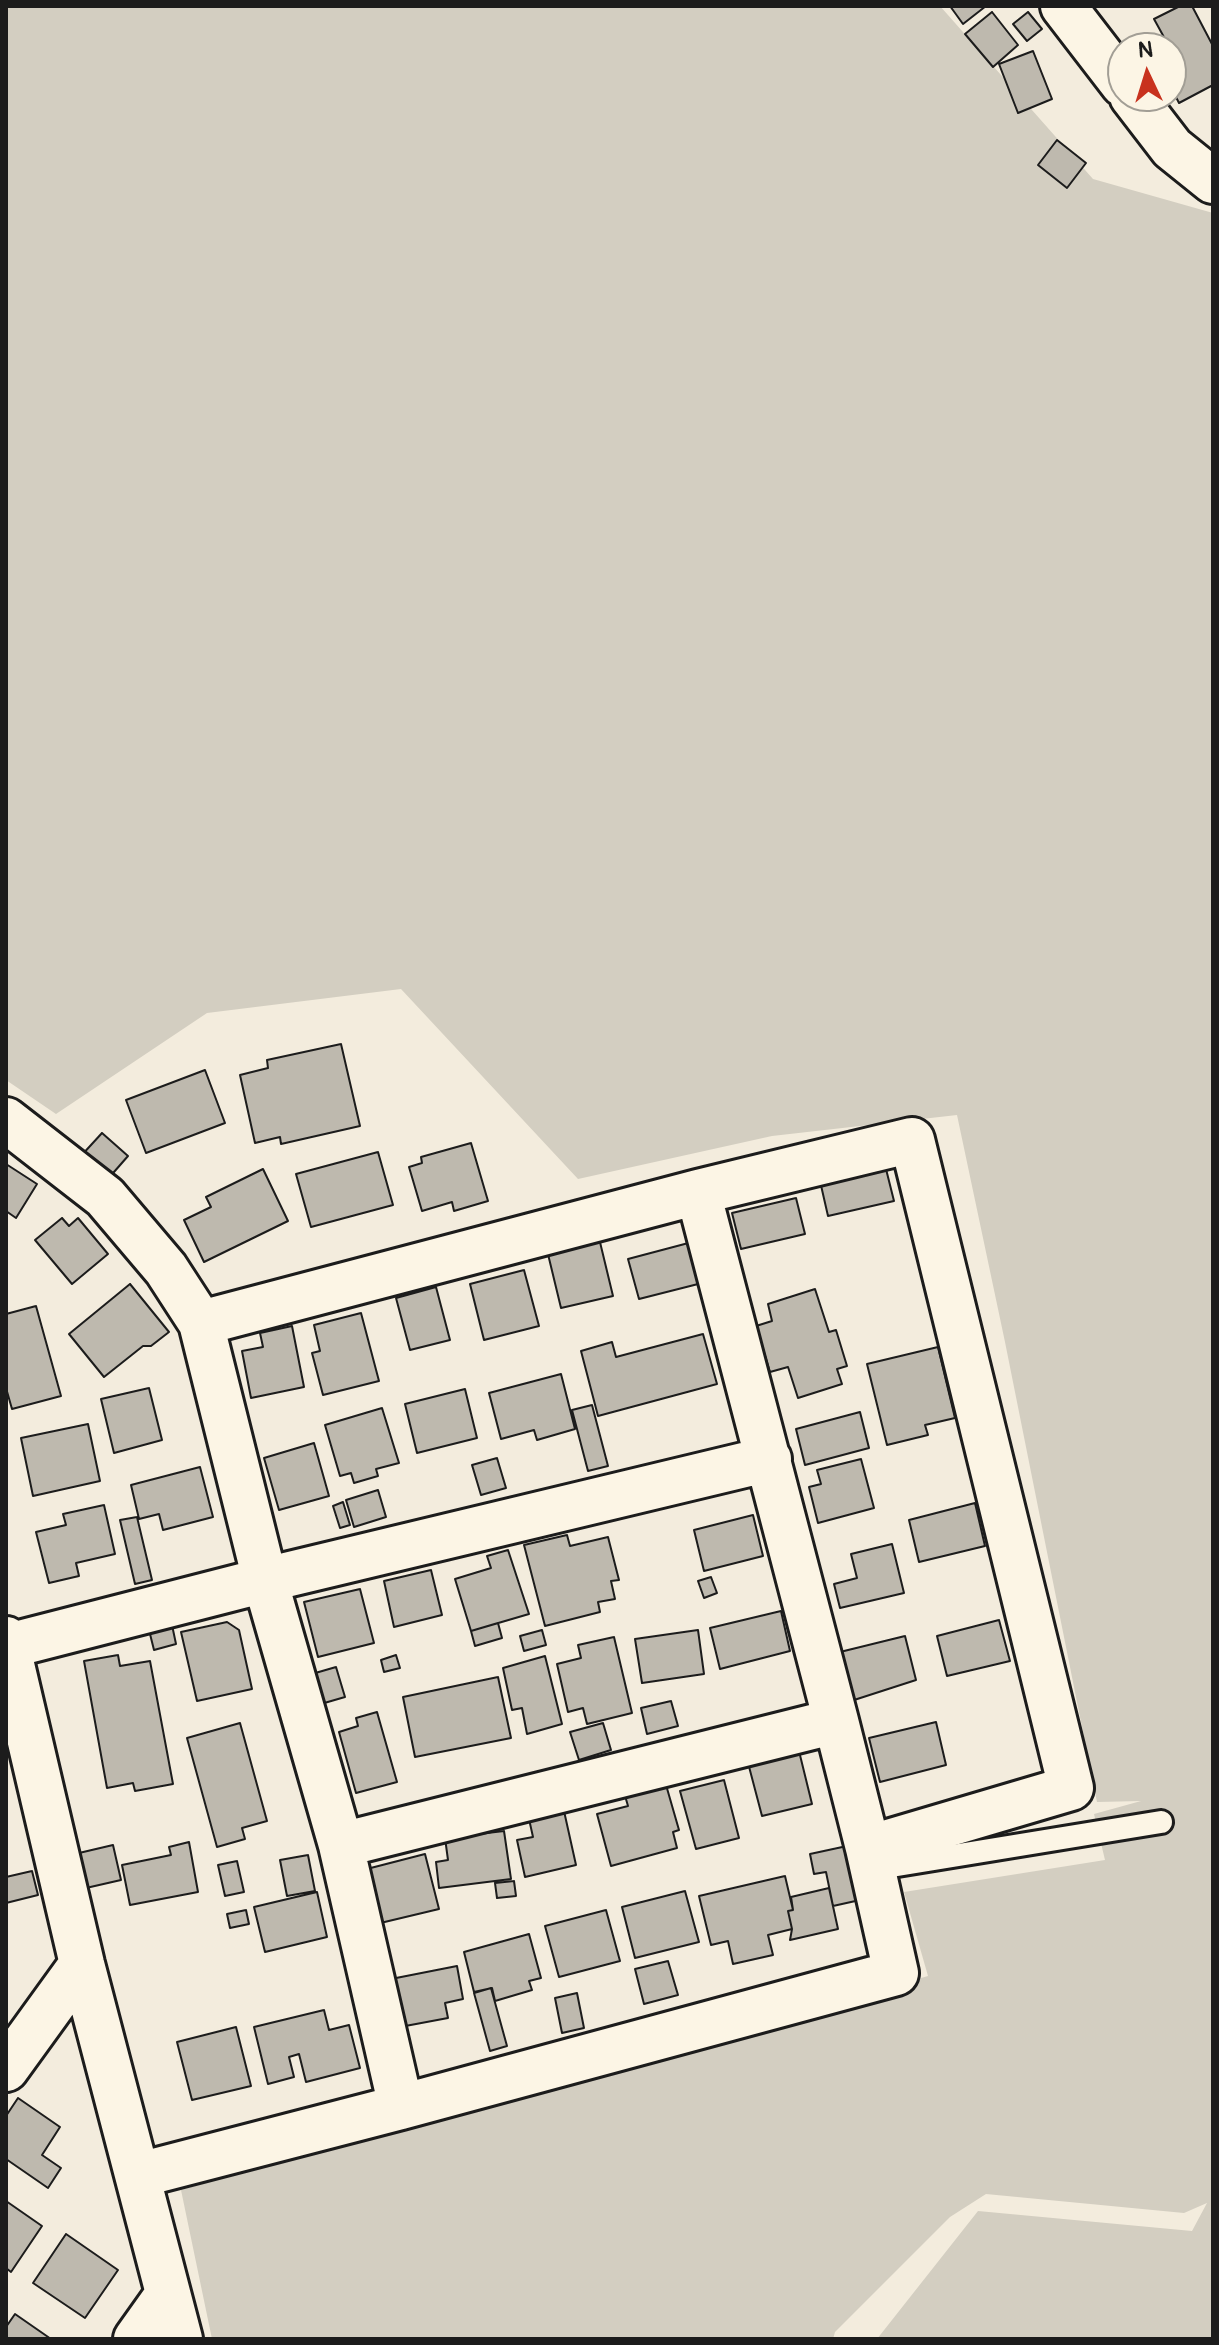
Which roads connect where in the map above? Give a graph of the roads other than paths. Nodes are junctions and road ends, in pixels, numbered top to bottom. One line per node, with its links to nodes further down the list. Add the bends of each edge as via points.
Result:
1 (1063, 6): 2 (street)
2 (1107, 63)
3 (1144, 112): 4 (street, via 1172,148)
4 (1213, 181)
5 (6, 1120): 7 (street, via 105,1197 166,1269)
6 (698, 1192): 7 (street); 8 (street); 14 (street, via 912,1140 1071,1788)
7 (201, 1323): 9 (street)
8 (769, 1459): 9 (street); 11 (street)
9 (265, 1580): 10 (street); 13 (street)
10 (7, 1642): 15 (street)
11 (836, 1721): 13 (street); 14 (street)
12 (1161, 1822): 14 (lane)
13 (341, 1845): 17 (street)
14 (871, 1858): 17 (street, via 896,1973)
15 (82, 1964): 16 (street); 18 (street)
16 (6, 2069)
17 (401, 2107): 18 (street)
18 (139, 2175): 19 (street)
19 (168, 2294): 20 (street); 21 (street)
20 (136, 2339)
21 (180, 2339)

